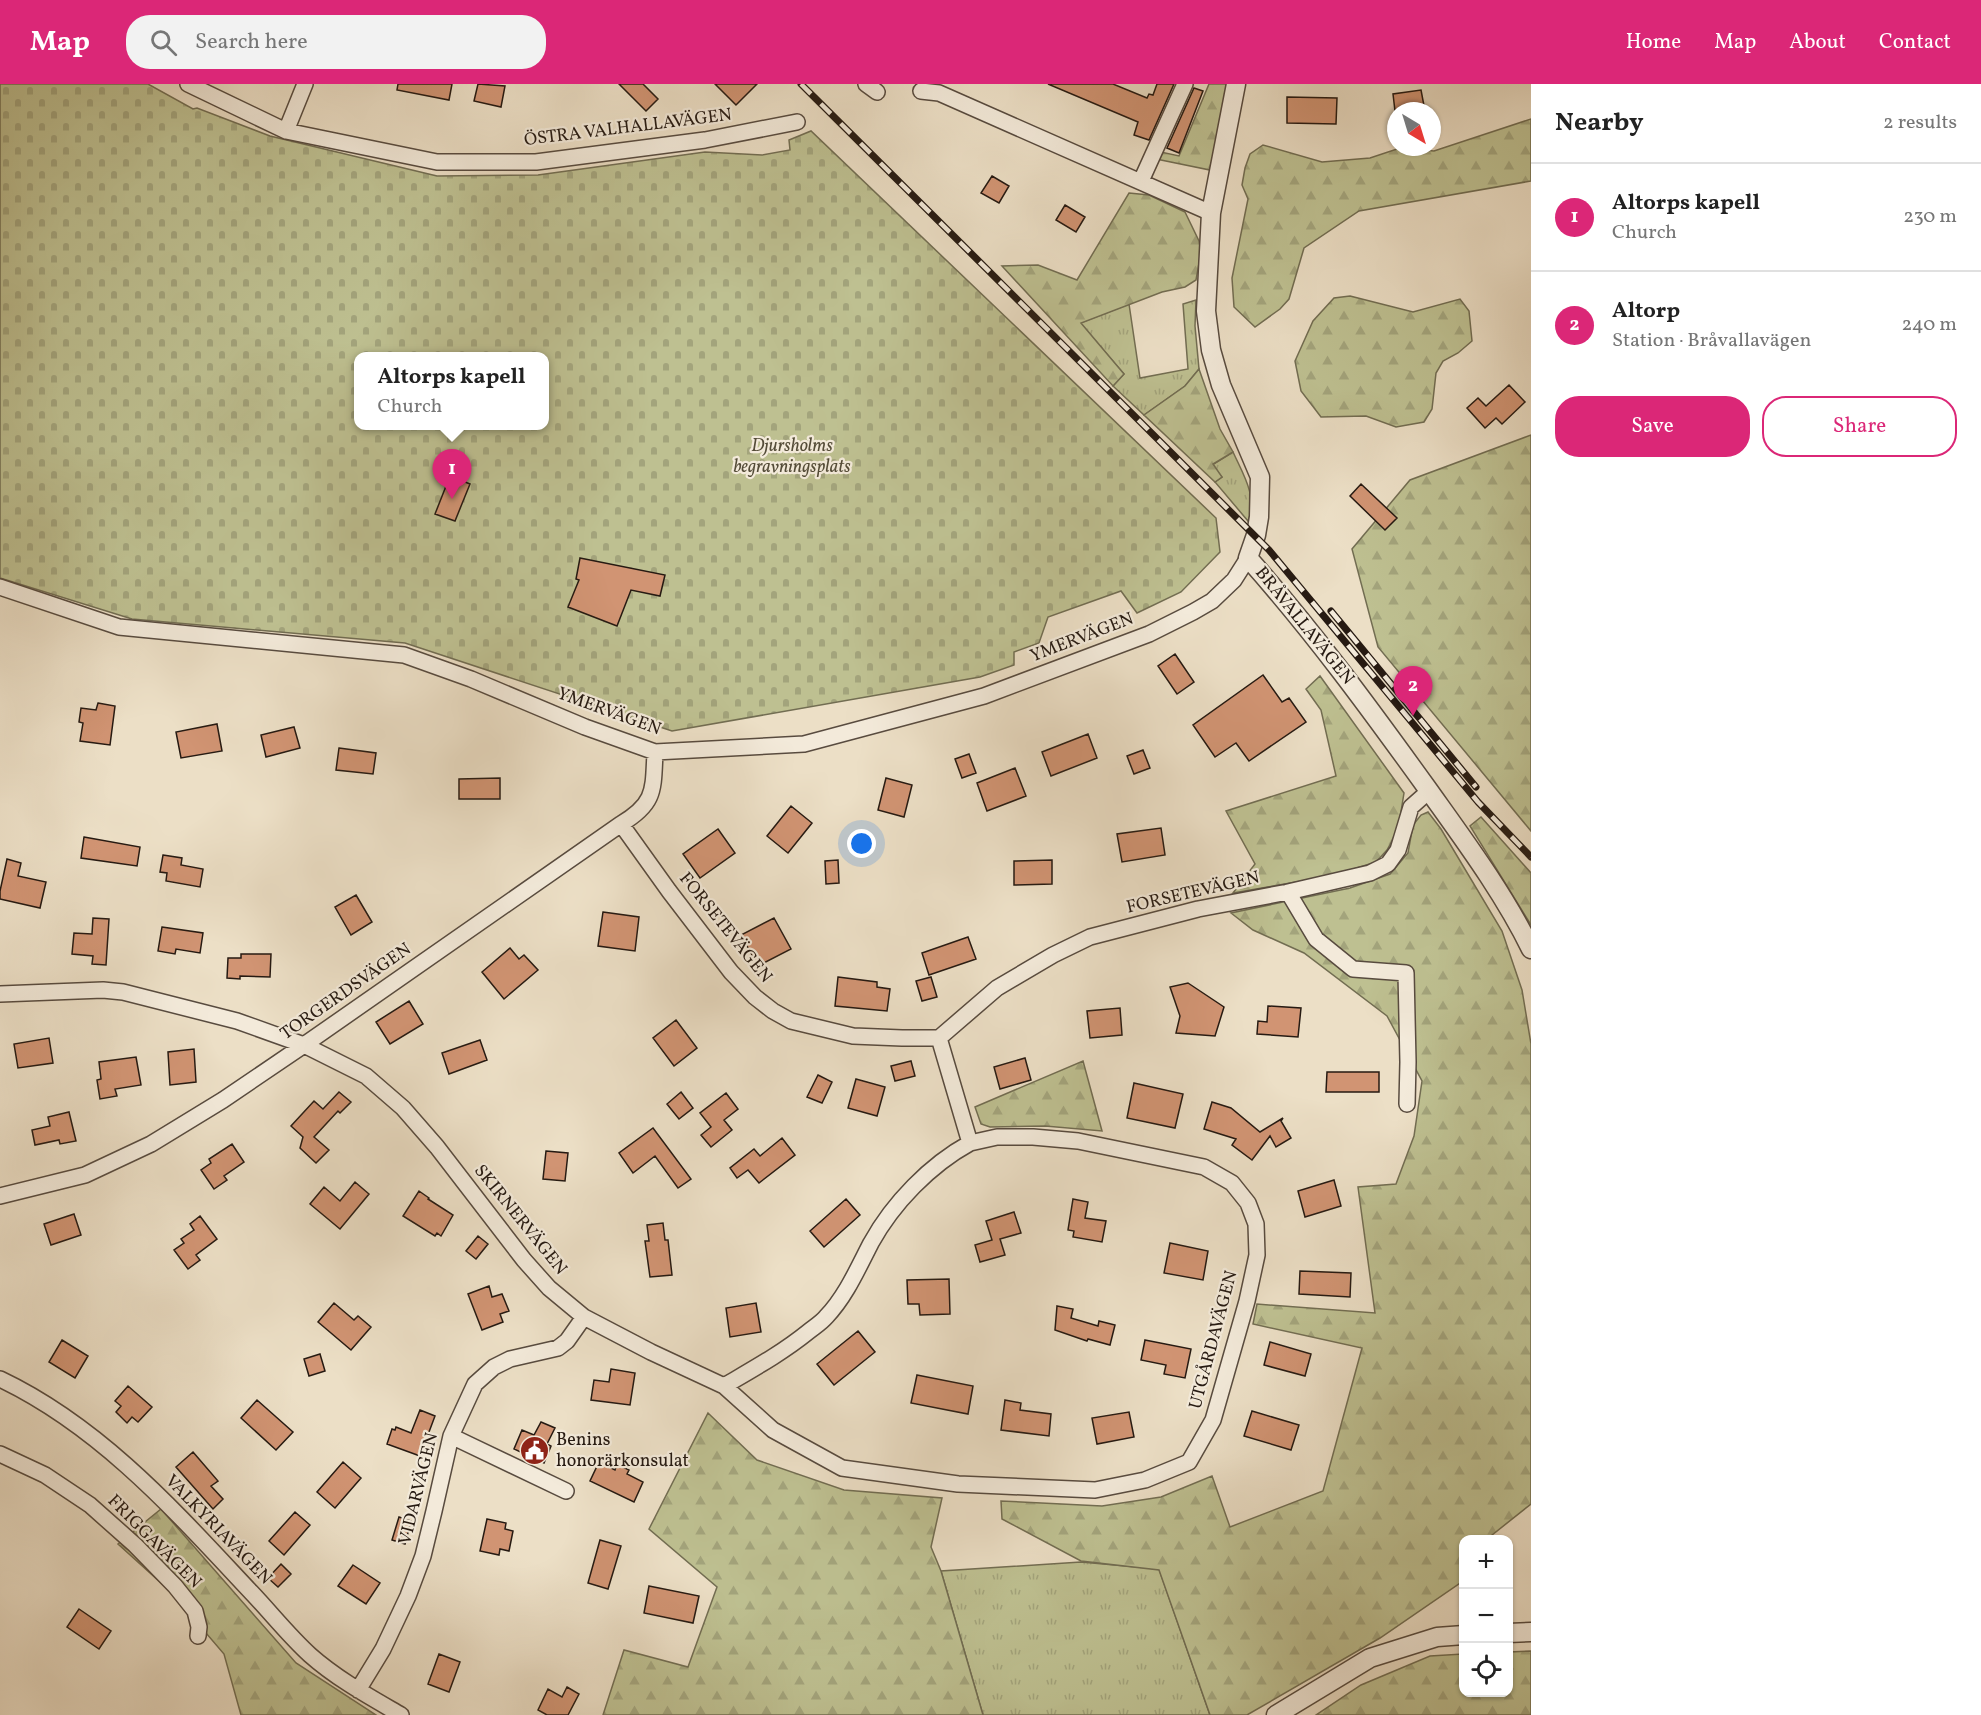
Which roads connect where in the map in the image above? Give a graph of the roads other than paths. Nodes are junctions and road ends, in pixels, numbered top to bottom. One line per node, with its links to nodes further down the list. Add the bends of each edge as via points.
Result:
1 (188, 84): 7 (street, ÖSTRA VALHALLAVÄGEN)
2 (305, 84): 7 (street)
3 (1185, 84): 8 (street)
4 (1236, 84): 9 (street, BRÅVALLAVÄGEN)
5 (921, 90): 8 (street, via 939,93)
6 (797, 122): 7 (street, ÖSTRA VALHALLAVÄGEN, via 705,140 536,162 437,162)
7 (286, 131)
8 (1141, 181): 9 (street)
9 (1211, 213): 10 (street, BRÅVALLAVÄGEN, via 1206,311 1211,350 1221,385 1260,477 1259,517)
10 (1248, 558): 12 (street, YMERVÄGEN, via 1234,580 1212,601 1193,612 1149,634 984,696 804,744); 13 (street, BRÅVALLAVÄGEN, via 1315,636)
11 (0, 587): 12 (street, YMERVÄGEN, via 119,627 404,655)
12 (654, 752): 14 (street, TORGERDSVÄGEN, via 654,786 648,801 638,814)
13 (1429, 791): 15 (street, FORSETEVÄGEN, via 1411,807 1398,849 1388,864 1370,873); 16 (street, BRÅVALLAVÄGEN, via 1512,914)
14 (621, 824): 18 (street, FORSETEVÄGEN, via 731,972 773,1011 792,1021 853,1036); 19 (street, TORGERDSVÄGEN)
15 (1288, 892): 18 (street, FORSETEVÄGEN, via 1198,909 1090,937 998,988); 20 (street, FORSETEVÄGEN, via 1316,939 1353,969 1406,973)
16 (1531, 949)
17 (0, 994): 19 (street, SKIRNERVÄGEN, via 123,992 237,1021)
18 (939, 1038): 21 (street)
19 (304, 1045): 22 (street, TORGERDSVÄGEN, via 151,1144 85,1175); 23 (street, SKIRNERVÄGEN, via 366,1076 403,1108 524,1260 549,1288)
20 (1407, 1104)
21 (970, 1143): 25 (street, via 928,1172 898,1205 826,1317 789,1347); 25 (street, UTGÅRDAVÄGEN, via 997,1137 1078,1141 1204,1167 1232,1183 1248,1203 1256,1224 1257,1255 1247,1301 1213,1419 1189,1462 1145,1480 1095,1490 958,1484 842,1468 773,1430)
22 (0, 1196)
23 (584, 1317): 25 (street, SKIRNERVÄGEN); 26 (street, VIDARVÄGEN, via 558,1348 510,1359 494,1367 475,1384)
24 (0, 1379): 33 (street, VALKYRIAVÄGEN, via 76,1424 120,1459 191,1528 310,1656)
25 (724, 1386)
26 (451, 1436): 28 (street); 33 (street, VIDARVÄGEN, via 426,1545 408,1596)
27 (0, 1454): 32 (street, FRIGGAVÄGEN, via 45,1476 90,1505 135,1545 195,1611)
28 (566, 1491)
29 (1531, 1632): 30 (street)
30 (1513, 1633)
31 (1459, 1635): 35 (street, via 1437,1636 1370,1658)
32 (198, 1636)
33 (358, 1690): 34 (street, VALKYRIAVÄGEN)
34 (401, 1715)
35 (1276, 1715)

